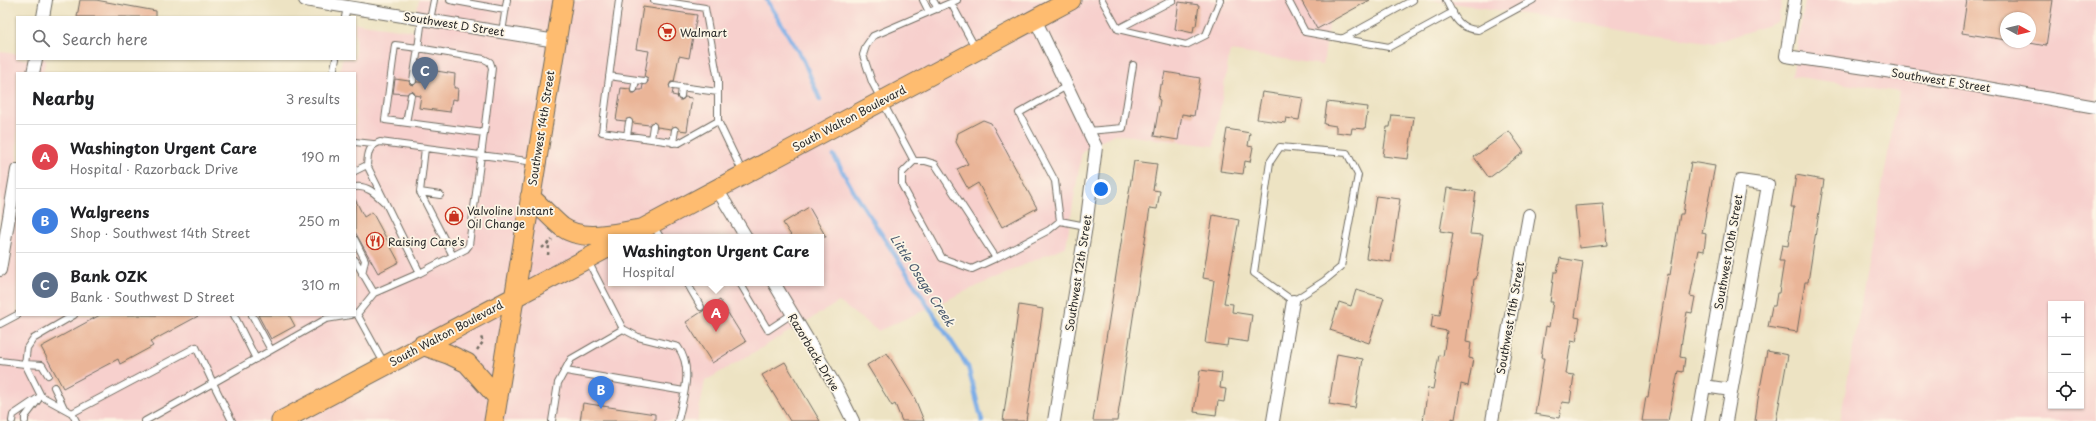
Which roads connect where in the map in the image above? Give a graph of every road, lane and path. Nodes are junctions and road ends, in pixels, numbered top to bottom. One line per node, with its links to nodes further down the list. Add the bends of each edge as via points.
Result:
1 (46, 0): 26 (street)
2 (305, 0): 23 (street, Southwest D Street)
3 (434, 0): 28 (lane)
4 (450, 0): 22 (lane)
5 (507, 0): 22 (lane)
6 (563, 0): 32 (main road, Southwest 14th Street)
7 (619, 0): 40 (lane)
8 (654, 0): 48 (lane, via 705,8)
9 (923, 0): 24 (lane)
10 (933, 0): 21 (lane)
11 (1071, 0): 27 (main road, South Walton Boulevard)
12 (1102, 0): 29 (lane)
13 (1173, 0): 29 (lane)
14 (1220, 0): 29 (lane, via 1206,35 1186,45)
15 (1288, 0): 31 (lane, via 1305,32)
16 (1413, 0): 31 (lane)
17 (1446, 0): 25 (lane)
18 (1533, 0): 25 (lane, via 1478,30 1462,26)
19 (1795, 0): 52 (street, Southwest E Street, via 1786,56)
20 (954, 2): 21 (lane); 34 (lane)
21 (938, 9): 24 (lane)
22 (506, 10): 30 (lane)
23 (346, 12): 28 (street, Southwest D Street)
24 (929, 12): 51 (lane, via 873,36 866,46 863,55)
25 (1453, 12): 31 (lane, via 1388,47)
26 (43, 16)
27 (1035, 19): 34 (main road, South Walton Boulevard); 45 (street, Southwest 12th Street)
28 (426, 20): 30 (street, Southwest D Street); 33 (lane)
29 (1118, 29)
30 (502, 32): 32 (street, Southwest D Street)
31 (1342, 39)
32 (556, 41): 68 (main road, Southwest 14th Street)
33 (418, 48): 42 (lane); 55 (lane, via 395,46 384,120); 59 (lane, via 490,62 492,68)
34 (976, 50): 51 (main road, South Walton Boulevard)
35 (36, 60): 38 (street)
36 (336, 60): 39 (lane)
37 (1132, 65): 58 (lane, via 1123,128)
38 (33, 72)
39 (333, 72)
40 (609, 76): 41 (lane); 60 (lane, via 602,132)
41 (636, 80): 43 (lane); 47 (lane)
42 (413, 81)
43 (644, 81)
44 (674, 86): 46 (lane)
45 (1067, 86): 58 (street, Southwest 12th Street); 83 (lane, via 1020,113 1055,181)
46 (682, 87): 48 (lane); 50 (lane)
47 (634, 89)
48 (718, 92): 53 (lane)
49 (411, 95): 55 (lane)
50 (681, 96)
51 (882, 101): 67 (lane); 71 (main road, South Walton Boulevard)
52 (2096, 107)
53 (718, 121): 63 (lane, via 679,143); 71 (lane)
54 (630, 122): 60 (lane)
55 (406, 123): 59 (lane)
56 (653, 126): 61 (lane)
57 (675, 130): 63 (lane)
58 (1088, 131): 84 (street, Southwest 12th Street, via 1096,147)
59 (484, 133): 66 (lane)
60 (627, 136): 61 (lane)
61 (651, 139): 63 (lane)
62 (356, 142): 64 (lane)
63 (673, 143)
64 (373, 144): 65 (lane, via 380,142); 69 (lane, via 369,149)
65 (425, 148): 66 (lane); 75 (lane)
66 (481, 155): 68 (lane); 79 (lane)
67 (914, 161): 94 (lane, via 935,164); 94 (lane, via 902,173 902,185 942,258 972,270)
68 (536, 162): 77 (main road, Southwest 14th Street)
69 (367, 165): 70 (lane); 80 (lane)
70 (356, 170)
71 (743, 175): 74 (main road, South Walton Boulevard)
72 (16, 176): 81 (street)
73 (356, 188): 80 (lane, via 360,186 368,189)
74 (717, 189): 85 (main road, South Walton Boulevard); 88 (street)
75 (420, 192): 76 (lane); 93 (lane)
76 (440, 194)
77 (530, 197): 86 (main road, via 562,226 576,234); 104 (main road, Southwest 14th Street)
78 (467, 198): 79 (lane)
79 (475, 199): 93 (lane, via 469,245)
80 (386, 202): 98 (lane)
81 (10, 209): 97 (street)
82 (1529, 215): 150 (street, Southwest 11th Street)
83 (1060, 221): 84 (lane); 94 (lane, via 1049,230)
84 (1086, 226): 148 (street, Southwest 12th Street)
85 (645, 232): 87 (main road)
86 (608, 234)
87 (609, 234)
88 (744, 234)
89 (356, 242): 99 (lane, via 365,260)
90 (542, 248): 92 (path, via 549,245)
91 (608, 248): 95 (main road, South Walton Boulevard)
92 (548, 255)
93 (453, 256): 98 (lane)
94 (996, 258)
95 (588, 259): 104 (main road, South Walton Boulevard); 116 (lane)
96 (356, 262): 99 (lane)
97 (0, 270)
98 (420, 273): 103 (lane)
99 (362, 274): 103 (lane)
100 (689, 286): 106 (lane)
101 (742, 286): 108 (lane, via 768,330)
102 (776, 286): 108 (street, Razorback Drive)
103 (374, 293): 107 (lane)
104 (515, 296): 120 (main road, South Walton Boulevard); 135 (main road, Southwest 14th Street)
105 (1293, 301): 105 (lane, via 1341,267 1358,176 1347,153 1280,148 1270,162 1254,273); 149 (street)
106 (701, 306)
107 (356, 312)
108 (792, 314): 147 (street, Razorback Drive)
109 (16, 316): 115 (lane)
110 (72, 316): 125 (lane, via 33,339 28,348)
111 (234, 316): 123 (lane)
112 (253, 316): 121 (lane)
113 (355, 316): 126 (lane)
114 (325, 317): 121 (lane)
115 (0, 324)
116 (623, 329): 127 (lane, via 571,359); 133 (lane, via 638,337 678,347 686,365)
117 (481, 337): 119 (path)
118 (487, 340): 119 (path)
119 (483, 342): 122 (path)
120 (422, 345): 126 (main road, South Walton Boulevard); 135 (main road, via 467,363)
121 (271, 350): 123 (lane)
122 (476, 352)
123 (256, 359): 129 (lane)
124 (0, 361): 125 (lane)
125 (25, 364): 128 (lane, via 42,365); 134 (lane)
126 (386, 366): 143 (main road, South Walton Boulevard)
127 (566, 371): 133 (lane); 145 (lane, via 558,383)
128 (48, 375)
129 (213, 383): 137 (lane, via 196,347); 141 (lane); 142 (lane)
130 (1704, 386): 132 (street); 132 (street, Southwest 10th Street, via 1740,181 1768,185); 151 (street, Southwest 10th Street)
131 (54, 387): 136 (lane)
132 (1731, 390): 152 (street, Southwest 10th Street)
133 (684, 391): 146 (lane)
134 (41, 396): 136 (lane); 138 (lane, via 13,415); 139 (lane, via 25,417)
135 (498, 398): 144 (main road, Southwest 14th Street)
136 (64, 408): 137 (lane)
137 (72, 413): 140 (lane)
138 (12, 421)
139 (25, 421)
140 (76, 421)
141 (145, 421)
142 (232, 421)
143 (281, 421)
144 (494, 421)
145 (552, 421)
146 (678, 421)
147 (854, 421)
148 (1054, 421)
149 (1273, 421)
150 (1492, 421)
151 (1698, 421)
152 (1726, 421)

